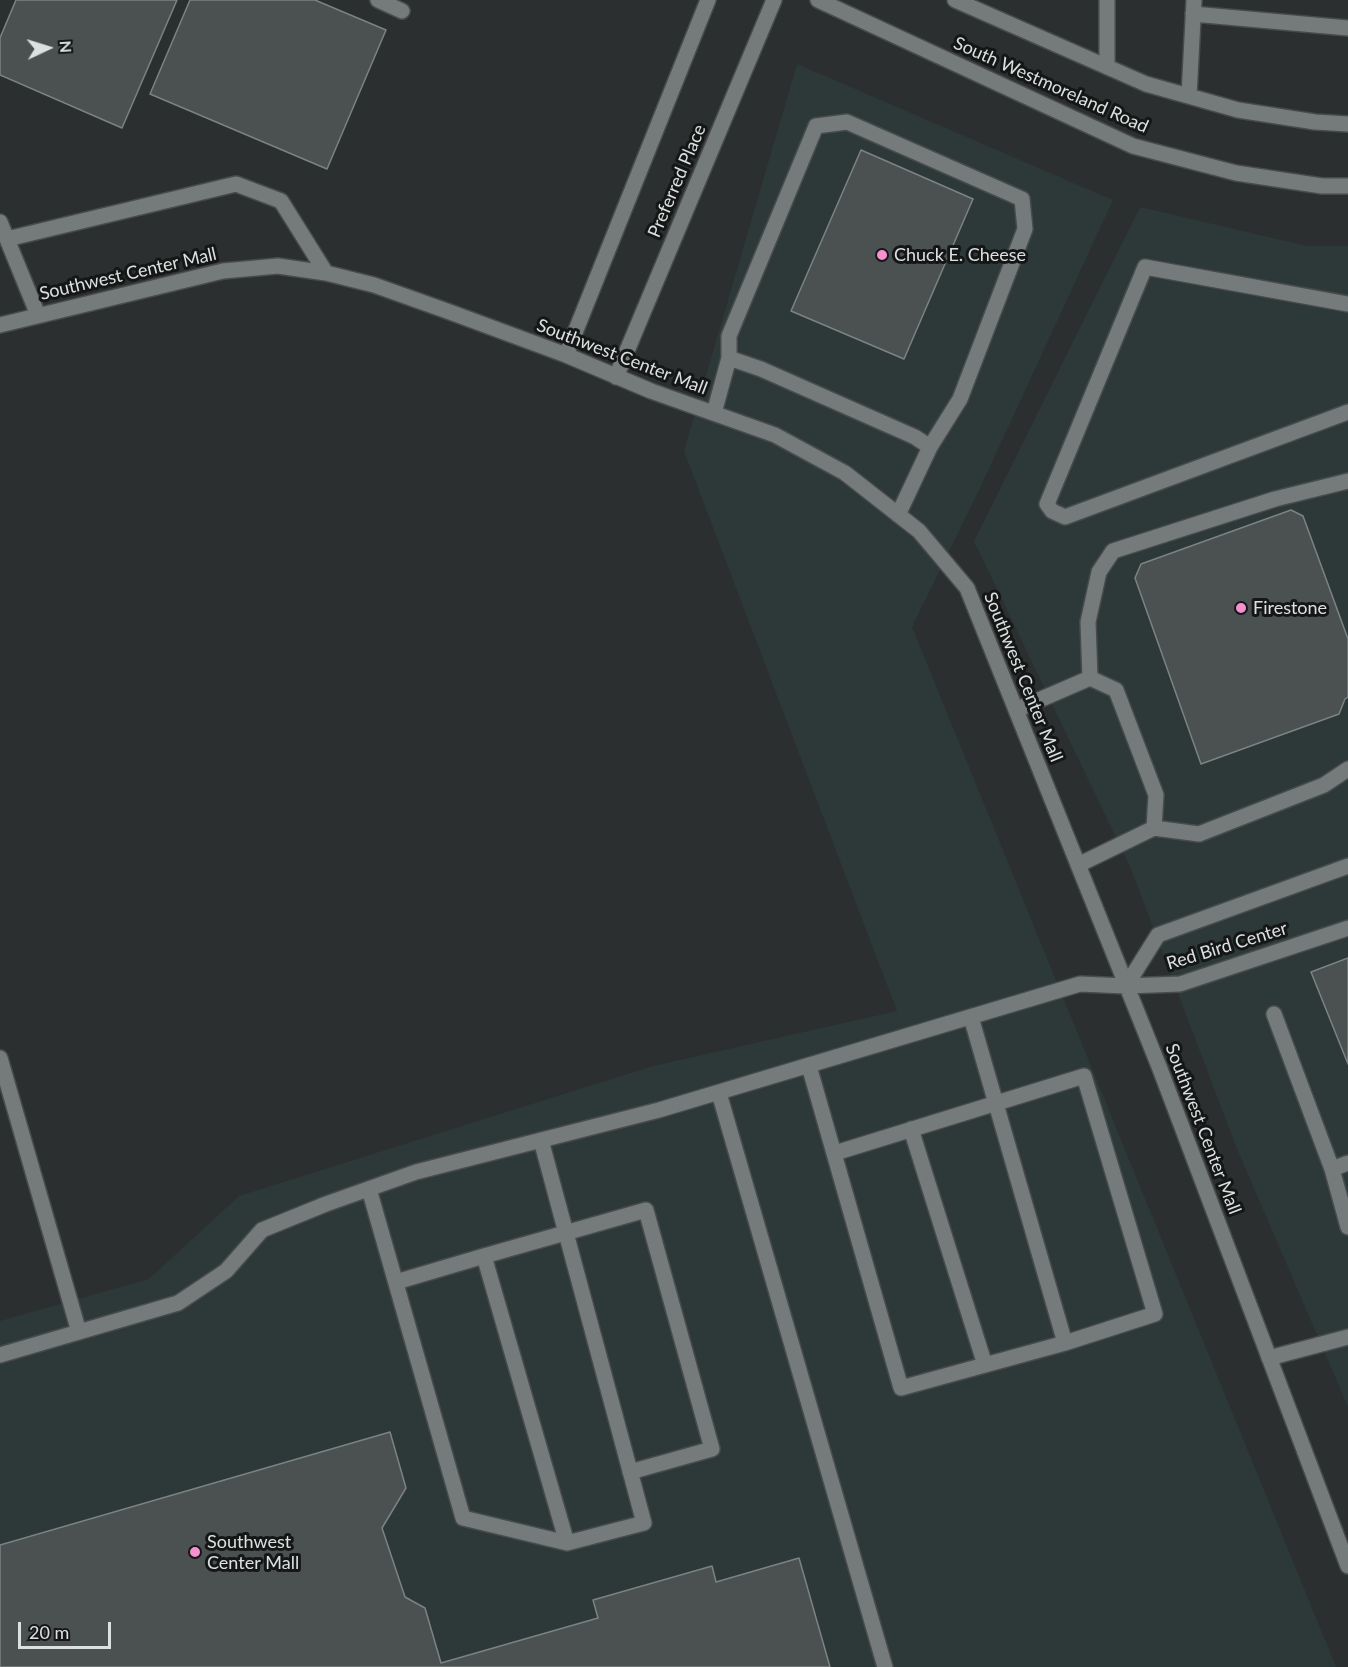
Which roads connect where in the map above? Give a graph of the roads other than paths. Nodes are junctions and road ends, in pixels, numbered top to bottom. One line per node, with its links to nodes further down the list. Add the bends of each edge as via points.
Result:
1 (378, 0): 8 (street)
2 (708, 0): 20 (street, Preferred Place)
3 (774, 0): 22 (street, Preferred Place)
4 (818, 0): 13 (street, South Westmoreland Road, via 1133,146 1236,173)
5 (955, 0): 10 (street)
6 (1107, 0): 10 (street)
7 (1193, 7): 9 (street); 11 (street)
8 (402, 10)
9 (1348, 28)
10 (1107, 67): 11 (street, via 1146,84)
11 (1189, 96): 12 (street, via 1239,110)
12 (1348, 124)
13 (1348, 186)
14 (0, 222): 15 (street)
15 (7, 239): 16 (street, via 236,184 281,201); 18 (street)
16 (326, 273): 18 (street, Southwest Center Mall, via 279,266 223,271); 20 (street, Southwest Center Mall, via 374,285)
17 (1348, 304): 23 (street, via 1145,267 1047,504 1052,512 1065,517)
18 (38, 315): 19 (street, Southwest Center Mall)
19 (0, 325)
20 (566, 356): 22 (street, Southwest Center Mall)
21 (729, 358): 24 (street); 25 (street, via 915,437); 25 (street, via 729,336 816,126 847,122 924,155 1022,199 1025,229 960,399)
22 (616, 377): 24 (street, Southwest Center Mall)
23 (1348, 412)
24 (714, 413): 27 (street, Southwest Center Mall, via 775,435 845,473)
25 (930, 447): 27 (street)
26 (1348, 481): 28 (street, via 1275,499 1113,551 1099,572 1088,622)
27 (898, 515): 29 (street, Southwest Center Mall, via 919,531 967,588)
28 (1090, 678): 29 (street); 31 (street, via 1116,690 1156,795)
29 (1016, 710): 32 (street, Southwest Center Mall)
30 (1348, 769): 31 (street, via 1324,784 1199,834)
31 (1154, 828): 32 (street)
32 (1078, 865): 35 (street, Southwest Center Mall)
33 (1348, 866): 35 (street, Red Bird Center, via 1158,935)
34 (1348, 928): 35 (street, Red Bird Center, via 1179,984)
35 (1126, 986): 37 (street, via 1080,984); 56 (street, Southwest Center Mall)
36 (1274, 1014): 46 (street)
37 (971, 1017): 39 (street); 41 (street)
38 (0, 1058): 52 (street)
39 (809, 1066): 40 (street); 44 (street)
40 (719, 1093): 43 (street); 61 (street)
41 (996, 1103): 42 (street); 54 (street); 54 (street, via 1084,1076 1155,1314)
42 (911, 1129): 44 (street); 57 (street)
43 (541, 1140): 47 (street, via 416,1172); 49 (street)
44 (835, 1153): 57 (street, via 901,1388)
45 (1348, 1163): 46 (street)
46 (1332, 1169): 48 (street)
47 (369, 1189): 51 (street); 52 (street, via 262,1230 226,1271 178,1303)
48 (1348, 1227)
49 (566, 1233): 50 (street); 58 (street); 58 (street, via 646,1210 709,1437 712,1449)
50 (484, 1256): 51 (street); 59 (street)
51 (396, 1282): 59 (street, via 463,1518)
52 (80, 1332): 55 (street)
53 (1348, 1337): 56 (street)
54 (1065, 1342): 57 (street)
55 (0, 1355)
56 (1269, 1358): 60 (street, Southwest Center Mall)
57 (985, 1365)
58 (630, 1472): 59 (street, via 644,1523)
59 (567, 1543)
60 (1348, 1566)
61 (885, 1667)

